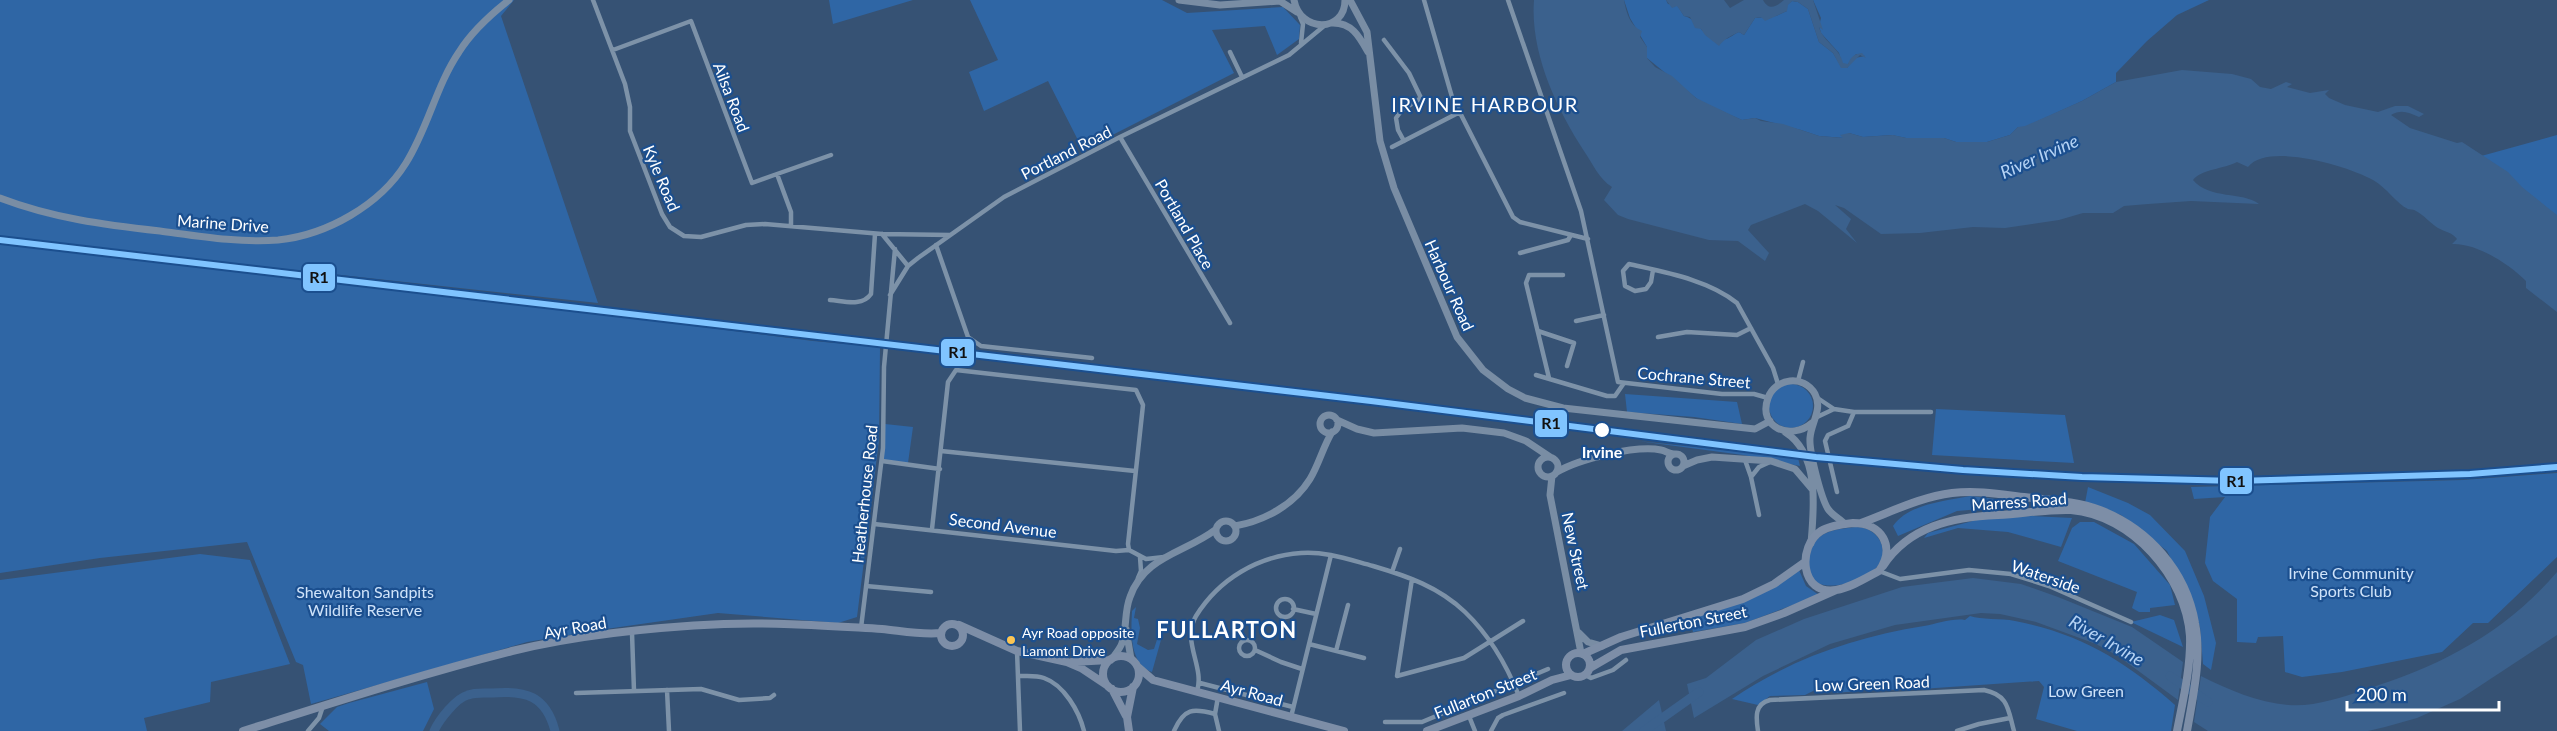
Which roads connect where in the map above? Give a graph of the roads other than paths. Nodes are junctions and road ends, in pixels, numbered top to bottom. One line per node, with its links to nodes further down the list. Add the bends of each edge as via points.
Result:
1 (509, 0): 24 (street, Marine Drive, via 475,30 458,53 405,165 362,208 308,234 279,240 248,240 151,230 55,216)
2 (593, 0): 14 (street, Kyle Road)
3 (1179, 0): 9 (street, via 1220,5)
4 (1294, 0): 10 (street)
5 (1345, 0): 11 (street, via 1341,15)
6 (1350, 0): 16 (street, Harbour Road, via 1367,32)
7 (1424, 0): 18 (street, via 1452,97)
8 (1508, 0): 30 (street)
9 (1281, 1): 10 (street)
10 (1299, 14): 11 (street, Harbour Road, via 1307,22); 13 (street)
11 (1328, 24): 13 (street, Portland Road); 16 (street, Harbour Road, via 1338,23 1354,30)
12 (1384, 40): 20 (street, via 1409,73 1421,98 1396,118)
13 (1302, 43): 17 (street, Portland Road, via 1289,55)
14 (613, 50): 23 (street, Ailsa Road, via 691,21 752,183); 25 (street, Kyle Road, via 626,84 630,131 670,227 684,236 701,237 746,225)
15 (1230, 52): 17 (street)
16 (1369, 54): 61 (street, Harbour Road, via 1386,166 1462,346 1494,379 1526,398 1563,408 1755,429)
17 (1242, 77): 19 (street, Portland Road)
18 (1460, 112): 20 (street); 29 (street, via 1513,217)
19 (1120, 137): 28 (street, Portland Road, via 1004,197); 41 (street, Portland Place)
20 (1404, 141): 21 (street)
21 (1392, 147)
22 (831, 155): 23 (street)
23 (777, 174): 25 (street, via 791,212)
24 (0, 198)
25 (791, 226): 26 (street, Kyle Road)
26 (875, 234): 27 (street, Kyle Road); 38 (street, via 871,294 860,303)
27 (882, 234): 28 (street, Kyle Road); 32 (street)
28 (950, 235): 31 (street, Portland Road)
29 (1571, 235): 30 (street); 33 (street, via 1569,240)
30 (1588, 239): 39 (street)
31 (936, 245): 34 (street, Portland Road); 46 (street, via 968,337 981,346)
32 (895, 249): 34 (street); 37 (street)
33 (1520, 253)
34 (908, 266): 37 (street, Portland Road)
35 (1653, 270): 35 (street, via 1646,289 1631,291 1625,286 1625,266); 43 (street, via 1728,296 1737,303)
36 (1563, 275): 44 (street, via 1529,275 1527,283)
37 (890, 295): 42 (street, Portland Road)
38 (830, 300)
39 (1604, 315): 40 (street); 52 (street)
40 (1576, 321)
41 (1230, 323)
42 (887, 326): 74 (street, Heatherhouse Road)
43 (1751, 328): 45 (street, via 1737,335 1687,332); 53 (street)
44 (1538, 331): 47 (street, via 1574,343 1568,364); 50 (street)
45 (1658, 337)
46 (1092, 358)
47 (1562, 360)
48 (1803, 362): 51 (street)
49 (1536, 375): 50 (street)
50 (1549, 378): 52 (street, via 1607,396 1615,396)
51 (1798, 381): 53 (street); 54 (street)
52 (1621, 383): 55 (street, Cochrane Street)
53 (1778, 384): 55 (street)
54 (1816, 397): 56 (street); 60 (street)
55 (1768, 398): 61 (street, via 1766,410)
56 (1834, 409): 57 (street); 60 (street)
57 (1854, 412): 58 (street); 84 (street, via 1848,426 1828,435 1825,441)
58 (1931, 412)
59 (1337, 420): 62 (street, via 1325,415); 63 (street); 64 (street)
60 (1814, 420): 65 (street, via 1805,429); 88 (street, via 1811,456 1828,509)
61 (1770, 421): 65 (street)
62 (1320, 426): 64 (street, via 1326,433); 67 (street)
63 (1357, 429): 64 (street); 66 (street, via 1389,433 1462,428 1504,433)
64 (1333, 432): 67 (street)
65 (1784, 432): 83 (street, via 1800,443)
66 (1533, 447): 71 (street); 72 (street)
67 (1322, 449): 89 (street, via 1299,494 1263,518)
68 (941, 450): 79 (street); 80 (street); 80 (street, via 948,382 956,370 967,371 1136,390 1143,405)
69 (1654, 450): 70 (street); 76 (street); 77 (street, via 1636,449)
70 (1674, 454): 76 (street); 78 (street, via 1683,457)
71 (1553, 458): 72 (street); 77 (street); 81 (street, via 1558,466)
72 (1540, 460): 81 (street, via 1539,472 1546,477)
73 (1744, 460): 75 (street); 78 (street, via 1705,458); 82 (street)
74 (882, 461): 79 (street); 87 (street, Heatherhouse Road)
75 (1771, 461): 82 (street); 83 (street, via 1795,469)
76 (1668, 463): 78 (street, via 1675,470)
77 (1570, 464): 81 (street)
78 (1683, 466)
79 (940, 469): 90 (street)
80 (1135, 471): 96 (street)
81 (1554, 474): 116 (street, New Street, via 1550,495)
82 (1751, 477): 85 (street)
83 (1812, 489): 94 (street)
84 (1837, 492)
85 (1759, 515)
86 (1861, 523): 88 (main road); 101 (main road, via 1872,525 1884,539 1886,557); 123 (main road, Marress Road, via 1926,498 1953,493 1982,492 2099,510 2127,523 2151,541 2172,565 2187,592)
87 (874, 524): 90 (street, Second Avenue); 104 (street, Heatherhouse Road)
88 (1845, 524): 94 (main road, via 1823,529)
89 (1236, 528): 91 (street, via 1225,520); 92 (street, via 1229,541)
90 (932, 529): 96 (street, Second Avenue)
91 (1215, 530): 92 (street); 93 (street)
92 (1219, 539): 93 (street)
93 (1202, 540): 98 (street)
94 (1810, 543): 100 (main road)
95 (1400, 549): 102 (street)
96 (1129, 550): 99 (street)
97 (1331, 555): 102 (street); 110 (street); 146 (street, via 1302,553 1268,559 1224,582 1195,618 1190,636)
98 (1166, 556): 99 (street, via 1146,560); 105 (street, via 1151,565)
99 (1140, 557): 105 (street, via 1141,571)
100 (1805, 562): 106 (main road, via 1813,583); 126 (main road, Fullerton Street, via 1774,584 1743,599)
101 (1881, 569): 106 (main road); 113 (street, Waterside, via 1900,579 1969,570 2011,574); 123 (main road, Marress Road, via 1905,540 1934,526 1975,515 2071,510 2120,527 2157,557 2182,600)
102 (1392, 572): 103 (street)
103 (1412, 579): 122 (street, via 1437,590 1466,612); 122 (street, via 1398,676 1464,658)
104 (866, 585): 107 (street); 115 (street, Heatherhouse Road)
105 (1135, 586): 111 (street)
106 (1836, 590): 140 (main road, Fullerton Street, via 1745,627 1621,650)
107 (931, 592)
108 (1348, 605): 128 (street)
109 (1293, 609): 110 (street)
110 (1316, 614): 125 (street)
111 (1125, 618): 132 (street, via 1122,645); 133 (street)
112 (1523, 621): 122 (street)
113 (2131, 622)
114 (958, 626): 118 (main road, via 946,625); 120 (main road); 121 (main road)
115 (861, 628): 117 (main road, Ayr Road, via 765,623); 119 (main road, Ayr Road)
116 (1578, 631): 126 (street, via 1588,642); 130 (street, New Street)
117 (632, 633): 150 (street); 157 (main road, Ayr Road, via 514,651)
118 (941, 633): 119 (main road, Ayr Road); 124 (main road)
119 (922, 634): 124 (main road, Ayr Road)
120 (962, 640): 121 (main road); 124 (main road, via 953,646)
121 (988, 640): 129 (main road)
122 (1490, 641): 145 (street)
123 (2194, 641): 165 (main road, Marress Road); 166 (main road, Marress Road, via 2195,681)
124 (944, 643)
125 (1309, 644): 128 (street); 138 (street)
126 (1602, 646): 130 (main road, Fullerton Street)
127 (1255, 650): 138 (street)
128 (1336, 651): 131 (street)
129 (1020, 652): 135 (main road); 142 (street)
130 (1582, 653): 137 (main road, via 1569,656); 140 (main road, via 1589,660)
131 (1364, 658)
132 (1111, 659): 133 (main road); 135 (main road); 148 (main road, via 1103,673)
133 (1131, 659): 136 (main road)
134 (1626, 660): 140 (street, via 1602,675 1591,678)
135 (1068, 662): 148 (main road)
136 (1138, 667): 143 (main road); 147 (main road)
137 (1566, 667): 141 (main road); 144 (main road, Fullarton Street)
138 (1302, 669): 158 (street)
139 (1548, 669): 145 (street)
140 (1588, 671): 141 (main road, via 1578,677)
141 (1571, 675): 144 (main road, Fullarton Street)
142 (1019, 676): 170 (street); 171 (street, via 1042,678 1066,695)
143 (1153, 680): 147 (main road); 151 (main road, Ayr Road)
144 (1552, 680): 155 (main road, Fullarton Street)
145 (1514, 682): 155 (street); 164 (street, via 1422,722)
146 (1200, 683): 151 (street); 158 (street, Ayr Road)
147 (1134, 686): 148 (main road, via 1123,692); 161 (main road)
148 (1110, 688): 161 (main road)
149 (667, 690): 150 (street); 154 (street, via 701,689 739,699); 169 (street)
150 (634, 691): 152 (street)
151 (1197, 691): 156 (main road, Ayr Road)
152 (576, 693)
153 (1564, 693): 178 (street, via 1503,715)
154 (774, 695)
155 (1519, 696): 160 (main road, Fullarton Street)
156 (1218, 697): 159 (street); 162 (main road, Ayr Road)
157 (322, 706): 167 (main road, Ayr Road); 168 (street, via 319,718)
158 (1293, 707): 162 (street)
159 (1215, 714): 173 (street, via 1187,712); 174 (street)
160 (1469, 716): 176 (main road, Fullarton Street); 177 (street)
161 (1126, 717): 172 (main road)
162 (1291, 717): 175 (main road, Ayr Road)
163 (2010, 718): 179 (street, Low Green Road, via 2007,704 1998,693 1984,690 1774,700 1759,708); 180 (street); 181 (street)
164 (1385, 722)
165 (2178, 729)
166 (2187, 730)
167 (243, 731)
168 (308, 731)
169 (669, 731)
170 (1020, 731)
171 (1084, 731)
172 (1129, 731)
173 (1174, 731)
174 (1219, 731)
175 (1344, 731)
176 (1427, 731)
177 (1475, 731)
178 (1491, 731)
179 (1758, 731)
180 (1957, 731)
181 (2014, 731)

